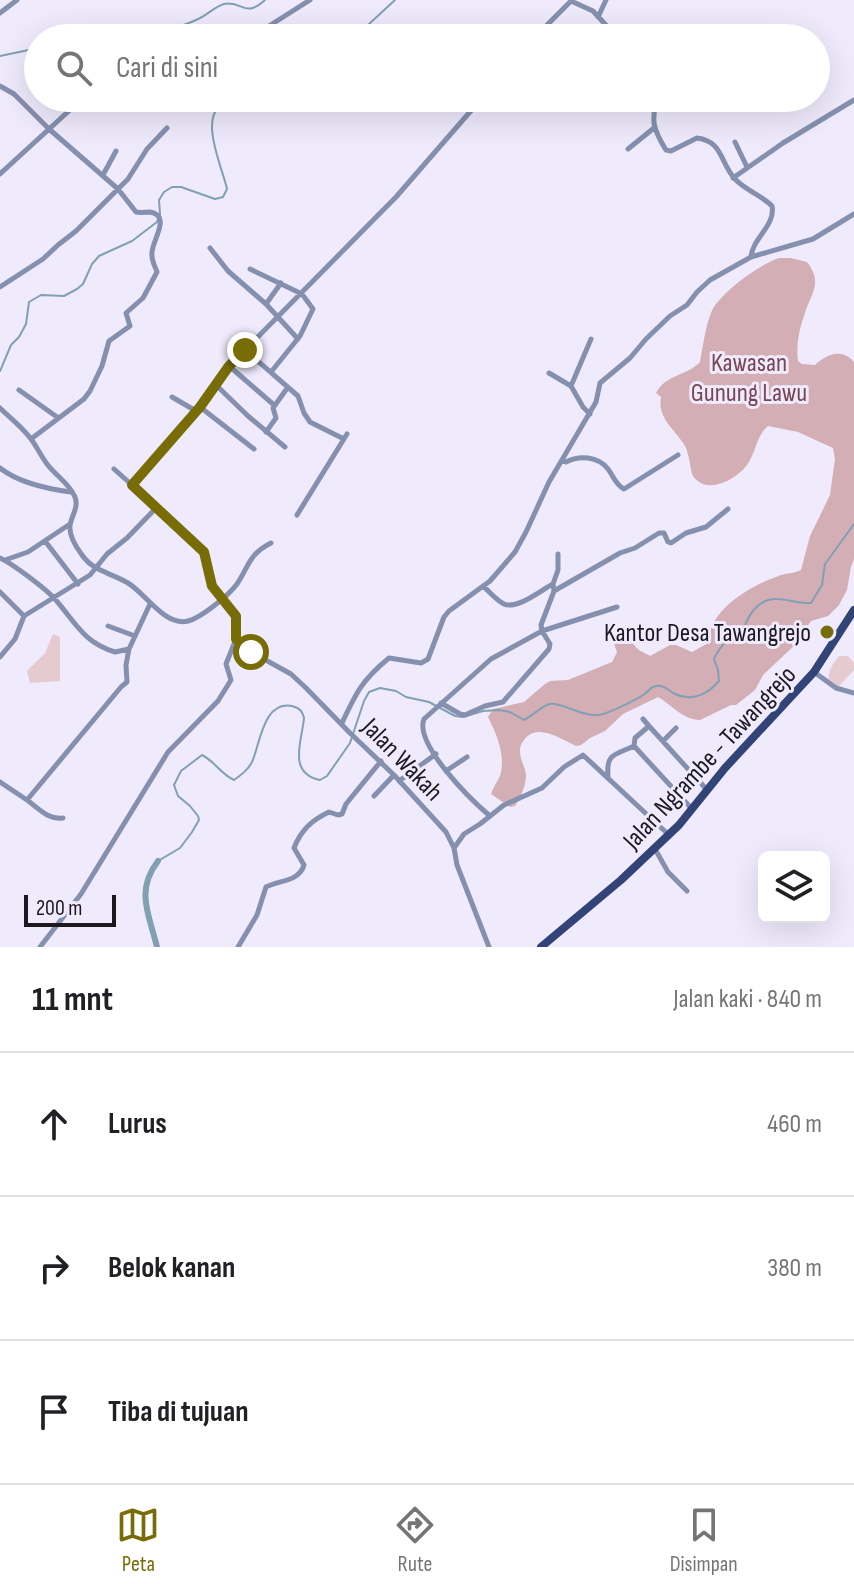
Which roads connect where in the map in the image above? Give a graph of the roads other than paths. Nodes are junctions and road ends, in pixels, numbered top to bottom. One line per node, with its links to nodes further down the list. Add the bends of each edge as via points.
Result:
1 (17, 0): 5 (street)
2 (310, 0): 7 (street)
3 (572, 0): 6 (street); 8 (street)
4 (606, 0): 6 (street)
5 (0, 13)
6 (598, 17): 9 (street)
7 (272, 24)
8 (548, 24)
9 (605, 24)
10 (0, 86): 12 (street)
11 (854, 100): 23 (street)
12 (24, 104)
13 (32, 112): 19 (street)
14 (68, 112): 19 (street)
15 (470, 112): 34 (street)
16 (652, 112): 18 (street)
17 (167, 128): 27 (street)
18 (654, 128): 21 (street); 26 (street, via 668,151 697,138 710,141)
19 (49, 129): 24 (street); 25 (street)
20 (735, 142): 23 (street)
21 (628, 149)
22 (116, 151): 25 (street)
23 (747, 167): 26 (street)
24 (0, 174)
25 (103, 175): 27 (street)
26 (733, 178): 30 (street, via 773,209)
27 (118, 189): 33 (street, via 49,255); 52 (street, via 136,212 150,212 162,223 152,254 157,272 143,298 126,313 131,325 109,341 90,391)
28 (854, 214): 30 (street, via 813,239)
29 (210, 248): 35 (street)
30 (751, 257): 51 (street, via 703,285 600,383)
31 (250, 269): 32 (street)
32 (281, 283): 34 (street); 35 (street)
33 (0, 287)
34 (302, 294): 36 (street); 37 (street, via 312,313)
35 (266, 304): 36 (street)
36 (278, 317): 37 (street); 39 (street)
37 (298, 339): 41 (street)
38 (591, 339): 44 (street)
39 (245, 350): 40 (street); 41 (street)
40 (229, 366): 43 (street); 48 (street)
41 (271, 372): 45 (street)
42 (549, 373): 44 (street)
43 (216, 385): 50 (street); 53 (street)
44 (571, 386): 51 (street)
45 (288, 387): 48 (street); 65 (street, via 310,422 346,437)
46 (19, 390): 52 (street)
47 (172, 397): 50 (street)
48 (274, 405): 53 (street, via 276,418)
49 (0, 408): 54 (street)
50 (198, 409): 56 (street); 61 (street)
51 (590, 414): 58 (street)
52 (57, 417): 54 (street)
53 (266, 432): 55 (street)
54 (31, 439): 62 (street)
55 (285, 447)
56 (254, 449)
57 (678, 455): 58 (street, via 624,489 592,458)
58 (562, 460): 73 (street, via 515,552)
59 (0, 468): 62 (street, via 14,477)
60 (114, 469): 61 (street)
61 (132, 485): 63 (street)
62 (72, 492): 66 (street, via 77,505)
63 (157, 507): 71 (street); 77 (street, via 204,552 212,586)
64 (728, 509): 74 (street, via 706,527 671,543 659,533)
65 (297, 515)
66 (70, 524): 67 (street); 71 (street, via 80,553)
67 (45, 541): 70 (street); 72 (street)
68 (271, 543): 77 (street, via 254,555)
69 (558, 554): 74 (street)
70 (3, 559): 76 (street)
71 (95, 568): 72 (street); 78 (street, via 127,583)
72 (78, 584): 76 (street)
73 (483, 586): 74 (street, via 510,606); 93 (street, via 444,617 425,662 389,658 370,674)
74 (554, 587): 84 (street)
75 (0, 592): 81 (street)
76 (54, 597): 81 (street); 87 (street, via 89,639 115,652)
77 (222, 599): 78 (street, via 186,622 173,620); 86 (street, via 236,616)
78 (150, 604): 85 (street)
79 (617, 607): 84 (street)
80 (854, 610): 82 (main road, Jalan Ngrambe - Tawangrejo)
81 (24, 616): 88 (street)
82 (851, 624): 89 (main road, Jalan Ngrambe - Tawangrejo)
83 (108, 626): 85 (street)
84 (542, 631): 91 (street, via 491,659); 91 (street, via 549,649 505,700 465,715)
85 (135, 636): 87 (street)
86 (236, 639): 93 (street, Jalan Wakah, via 291,674); 116 (street, via 226,664 231,680 224,693 168,752 81,894)
87 (129, 649): 108 (street, via 127,682)
88 (0, 657)
89 (814, 672): 90 (street); 106 (main road, Jalan Ngrambe - Tawangrejo)
90 (854, 693)
91 (438, 705): 98 (street, via 422,726)
92 (643, 719): 94 (street)
93 (342, 723): 100 (street, Jalan Wakah)
94 (649, 726): 96 (street); 97 (street)
95 (676, 728): 96 (street)
96 (663, 741): 106 (street)
97 (634, 746): 103 (street, via 609,760); 109 (street)
98 (436, 754): 101 (street); 104 (street)
99 (467, 757): 101 (street)
100 (381, 761): 102 (street, Jalan Wakah); 117 (street, via 342,814 327,813 303,831 294,848 302,871 266,887)
101 (446, 771): 110 (street)
102 (394, 775): 104 (street, Jalan Wakah); 107 (street)
103 (609, 777): 110 (street, via 580,755 542,788); 112 (street)
104 (399, 781): 113 (street, Jalan Wakah)
105 (0, 782): 108 (street)
106 (708, 791): 109 (main road, Jalan Ngrambe - Tawangrejo)
107 (374, 796)
108 (27, 800): 111 (street, via 52,818)
109 (693, 810): 112 (main road, Jalan Ngrambe - Tawangrejo)
110 (490, 816): 113 (street, via 461,836)
111 (63, 818)
112 (670, 836): 114 (main road, Jalan Ngrambe - Tawangrejo)
113 (454, 848): 118 (street, Jalan Wakah)
114 (655, 849): 115 (street); 119 (main road, Jalan Ngrambe - Tawangrejo)
115 (687, 891)
116 (40, 947)
117 (238, 947)
118 (489, 947)
119 (541, 947)

